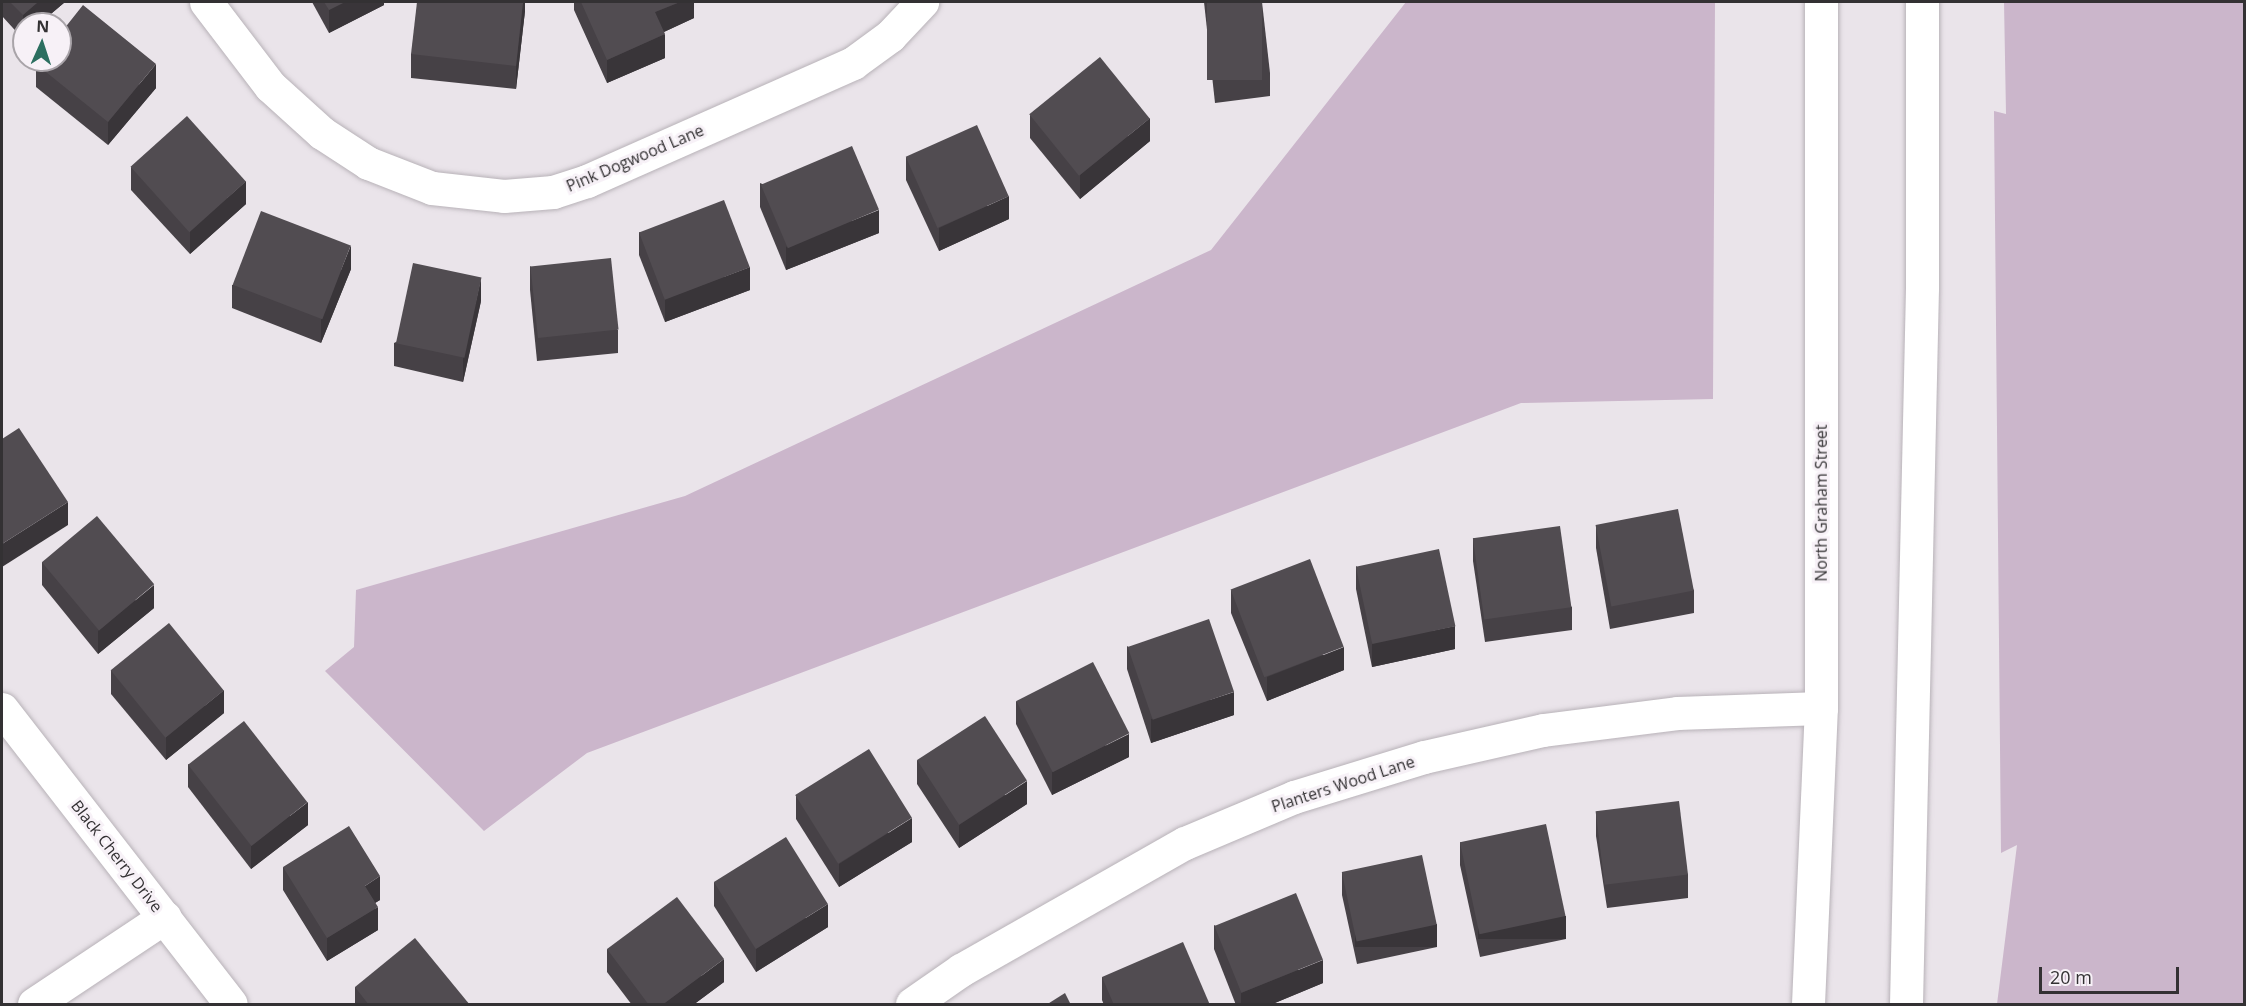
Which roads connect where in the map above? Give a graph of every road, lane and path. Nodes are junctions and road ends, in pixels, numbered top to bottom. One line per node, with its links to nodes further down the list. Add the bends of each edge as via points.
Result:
1 (206, 2): 2 (street, Pink Dogwood Lane, via 270,86 322,133 368,163 432,188 504,196 553,192 587,181 853,63 890,36)
2 (922, 2)
3 (1821, 2): 5 (street, North Graham Street)
4 (1922, 2): 12 (street, via 1922,288)
5 (1821, 708): 10 (street, Planters Wood Lane, via 1677,713 1543,730 1424,757 1294,797 1185,843 971,964); 11 (street, North Graham Street)
6 (2, 709): 7 (street, Black Cherry Drive)
7 (165, 917): 8 (street); 9 (street, Black Cherry Drive)
8 (34, 1005)
9 (231, 1005)
10 (912, 1005)
11 (1808, 1005)
12 (1906, 1005)

